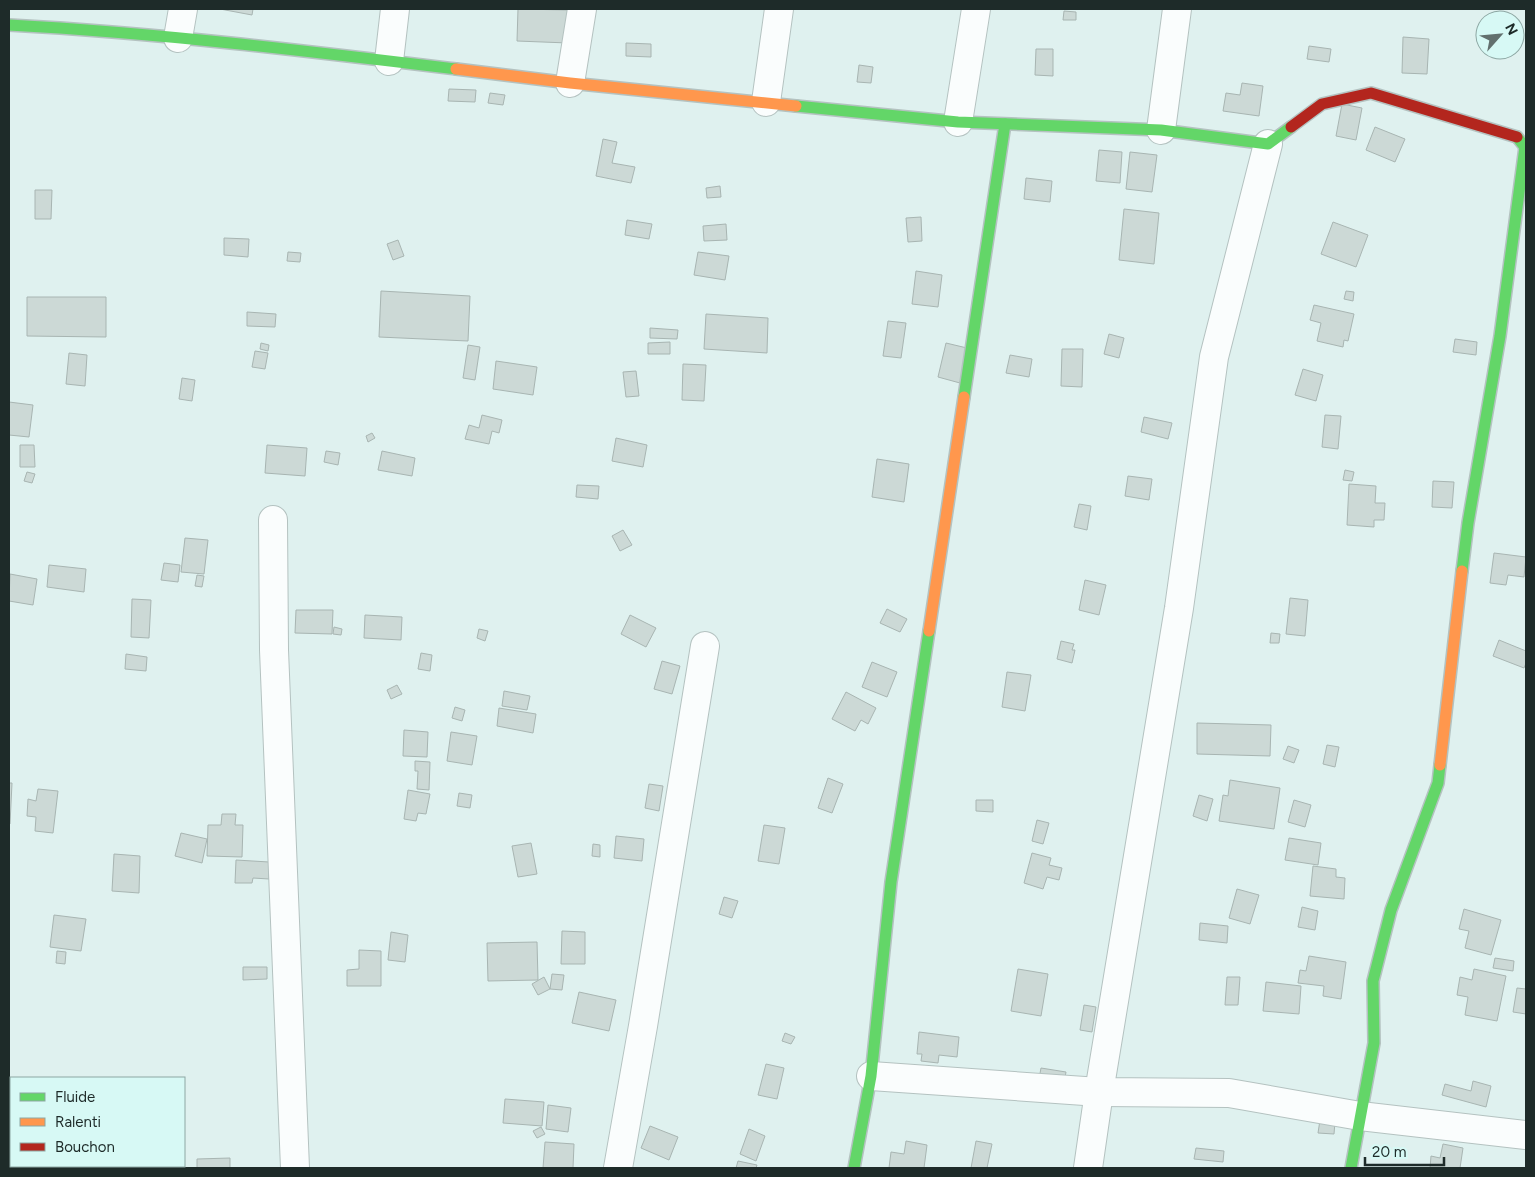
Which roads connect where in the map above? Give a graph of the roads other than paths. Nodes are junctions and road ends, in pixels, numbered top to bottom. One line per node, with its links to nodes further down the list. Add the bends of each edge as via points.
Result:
1 (183, 9): 8 (street)
2 (395, 9): 9 (street)
3 (582, 9): 10 (street)
4 (779, 9): 11 (street)
5 (976, 9): 12 (street)
6 (1177, 9): 14 (street)
7 (9, 25): 8 (street)
8 (178, 38): 9 (street)
9 (389, 61): 10 (street)
10 (570, 83): 11 (street)
11 (766, 102): 12 (street)
12 (958, 122): 13 (street)
13 (1005, 124): 14 (street); 19 (street, via 891,882)
14 (1161, 130): 16 (street)
15 (1524, 139): 16 (street, via 1371,93 1322,104); 21 (street, via 1500,336 1468,523 1438,783 1391,910 1373,981 1374,1043)
16 (1268, 144): 20 (street, via 1214,357 1179,608)
17 (273, 520): 23 (street, via 274,650)
18 (705, 646): 24 (street)
19 (871, 1076): 20 (street); 25 (street)
20 (1099, 1092): 21 (street, via 1228,1093); 26 (street)
21 (1360, 1116): 22 (street); 27 (street)
22 (1526, 1135)
23 (295, 1168)
24 (618, 1168)
25 (854, 1168)
26 (1088, 1168)
27 (1351, 1168)

